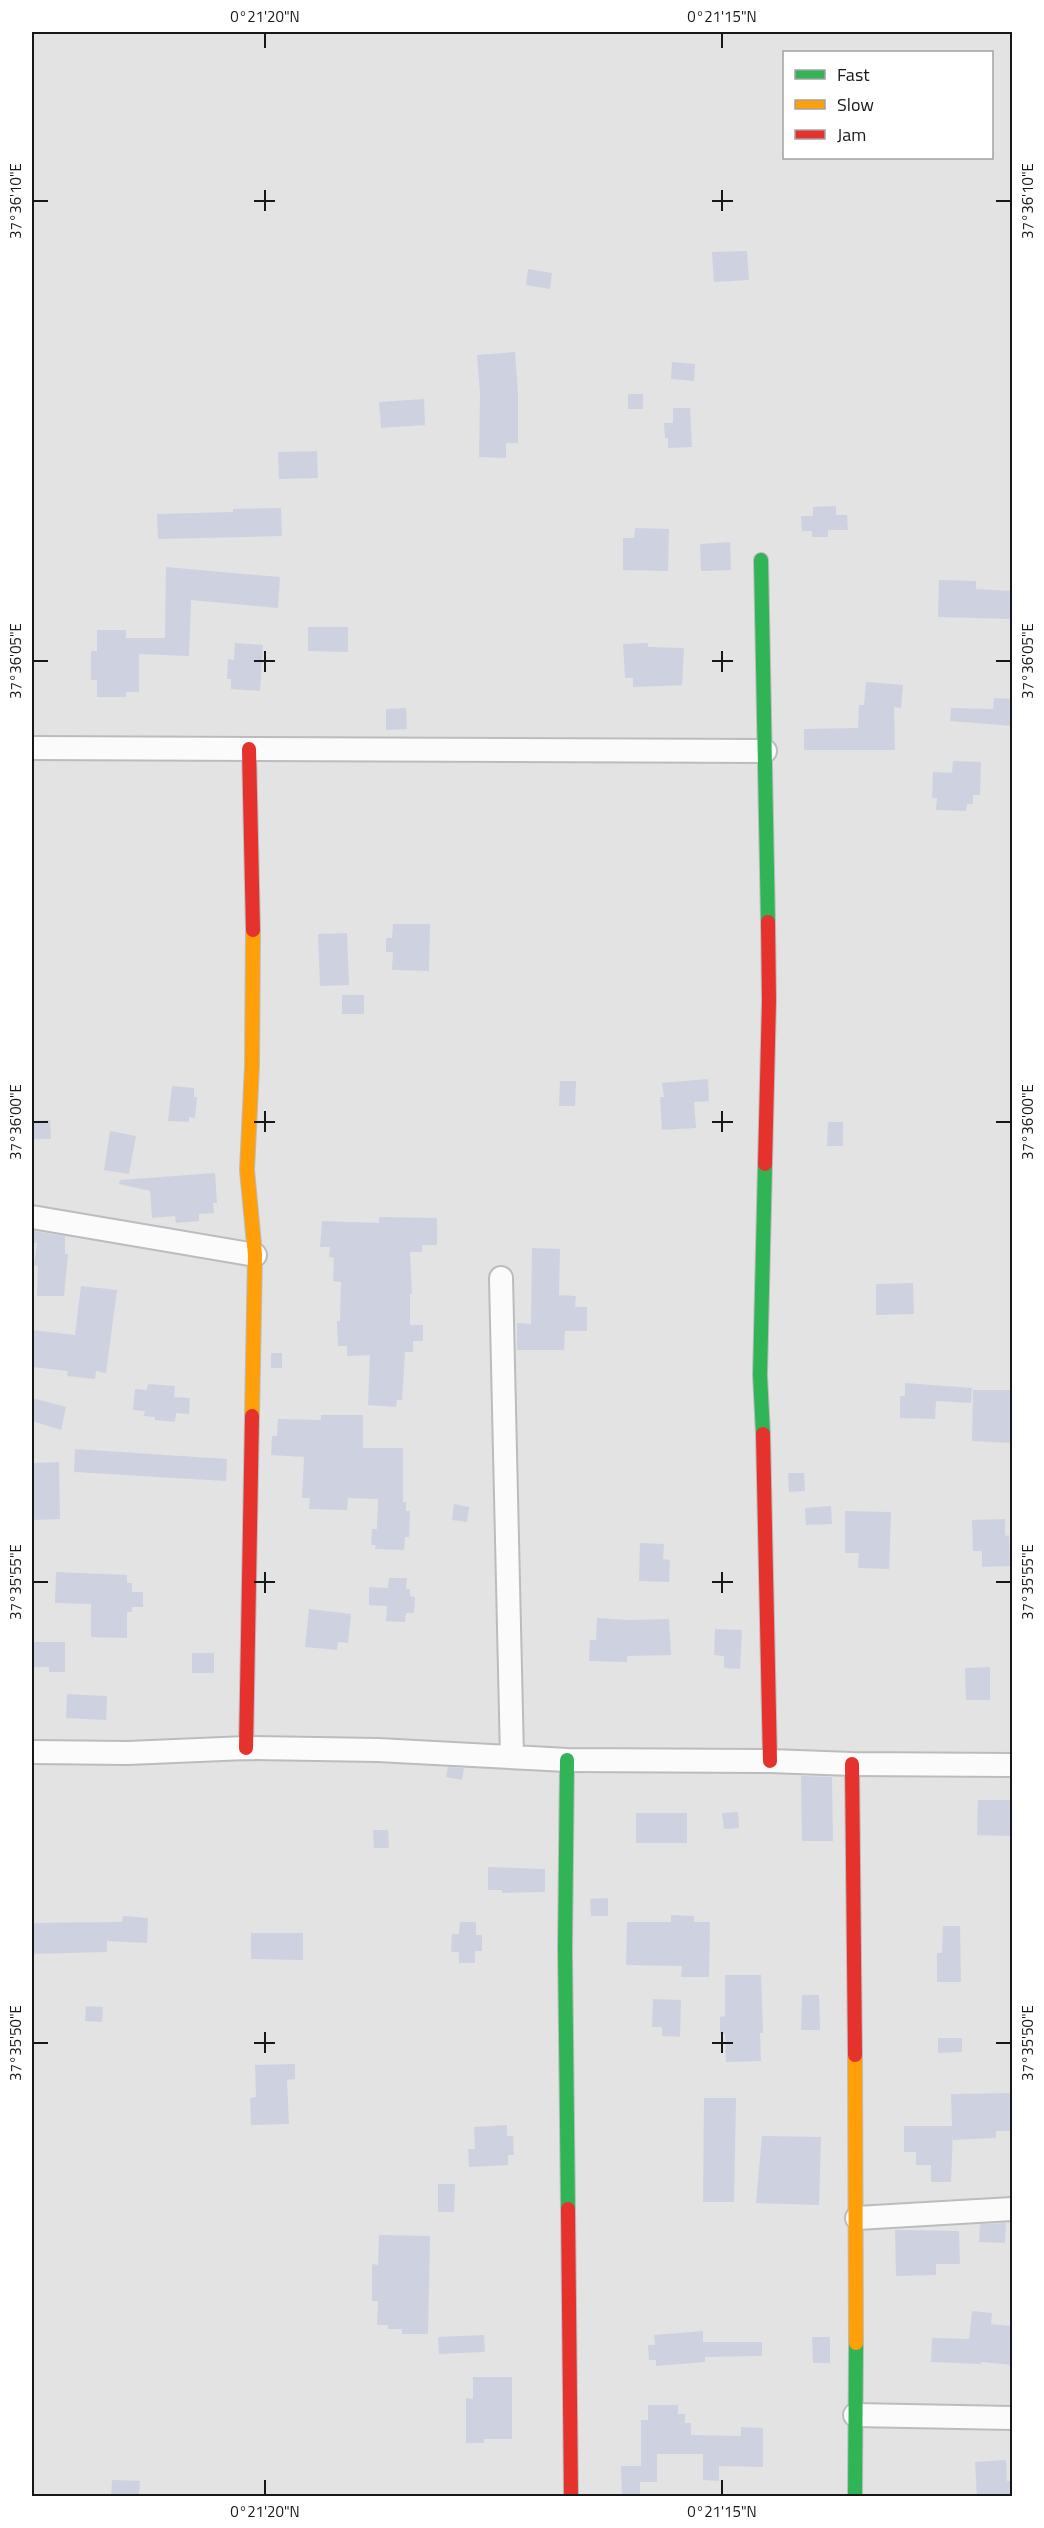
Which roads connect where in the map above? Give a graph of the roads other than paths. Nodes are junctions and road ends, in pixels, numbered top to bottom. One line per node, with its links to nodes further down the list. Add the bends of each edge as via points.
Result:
1 (761, 560): 4 (street)
2 (32, 748): 3 (street)
3 (249, 748): 4 (street); 6 (street, via 253,960 247,1170)
4 (765, 751): 12 (street, via 769,1001 760,1375)
5 (32, 1217): 6 (street)
6 (255, 1255): 8 (street)
7 (501, 1278): 10 (street)
8 (246, 1749): 9 (street); 10 (street)
9 (32, 1752)
10 (512, 1757): 11 (street)
11 (567, 1760): 12 (street); 19 (street, via 565,1949)
12 (770, 1761): 13 (street)
13 (852, 1764): 14 (street); 16 (street)
14 (1012, 1765)
15 (1012, 2209): 16 (street)
16 (857, 2218): 17 (street)
17 (855, 2415): 18 (street); 20 (street)
18 (1012, 2418)
19 (571, 2496)
20 (855, 2496)

